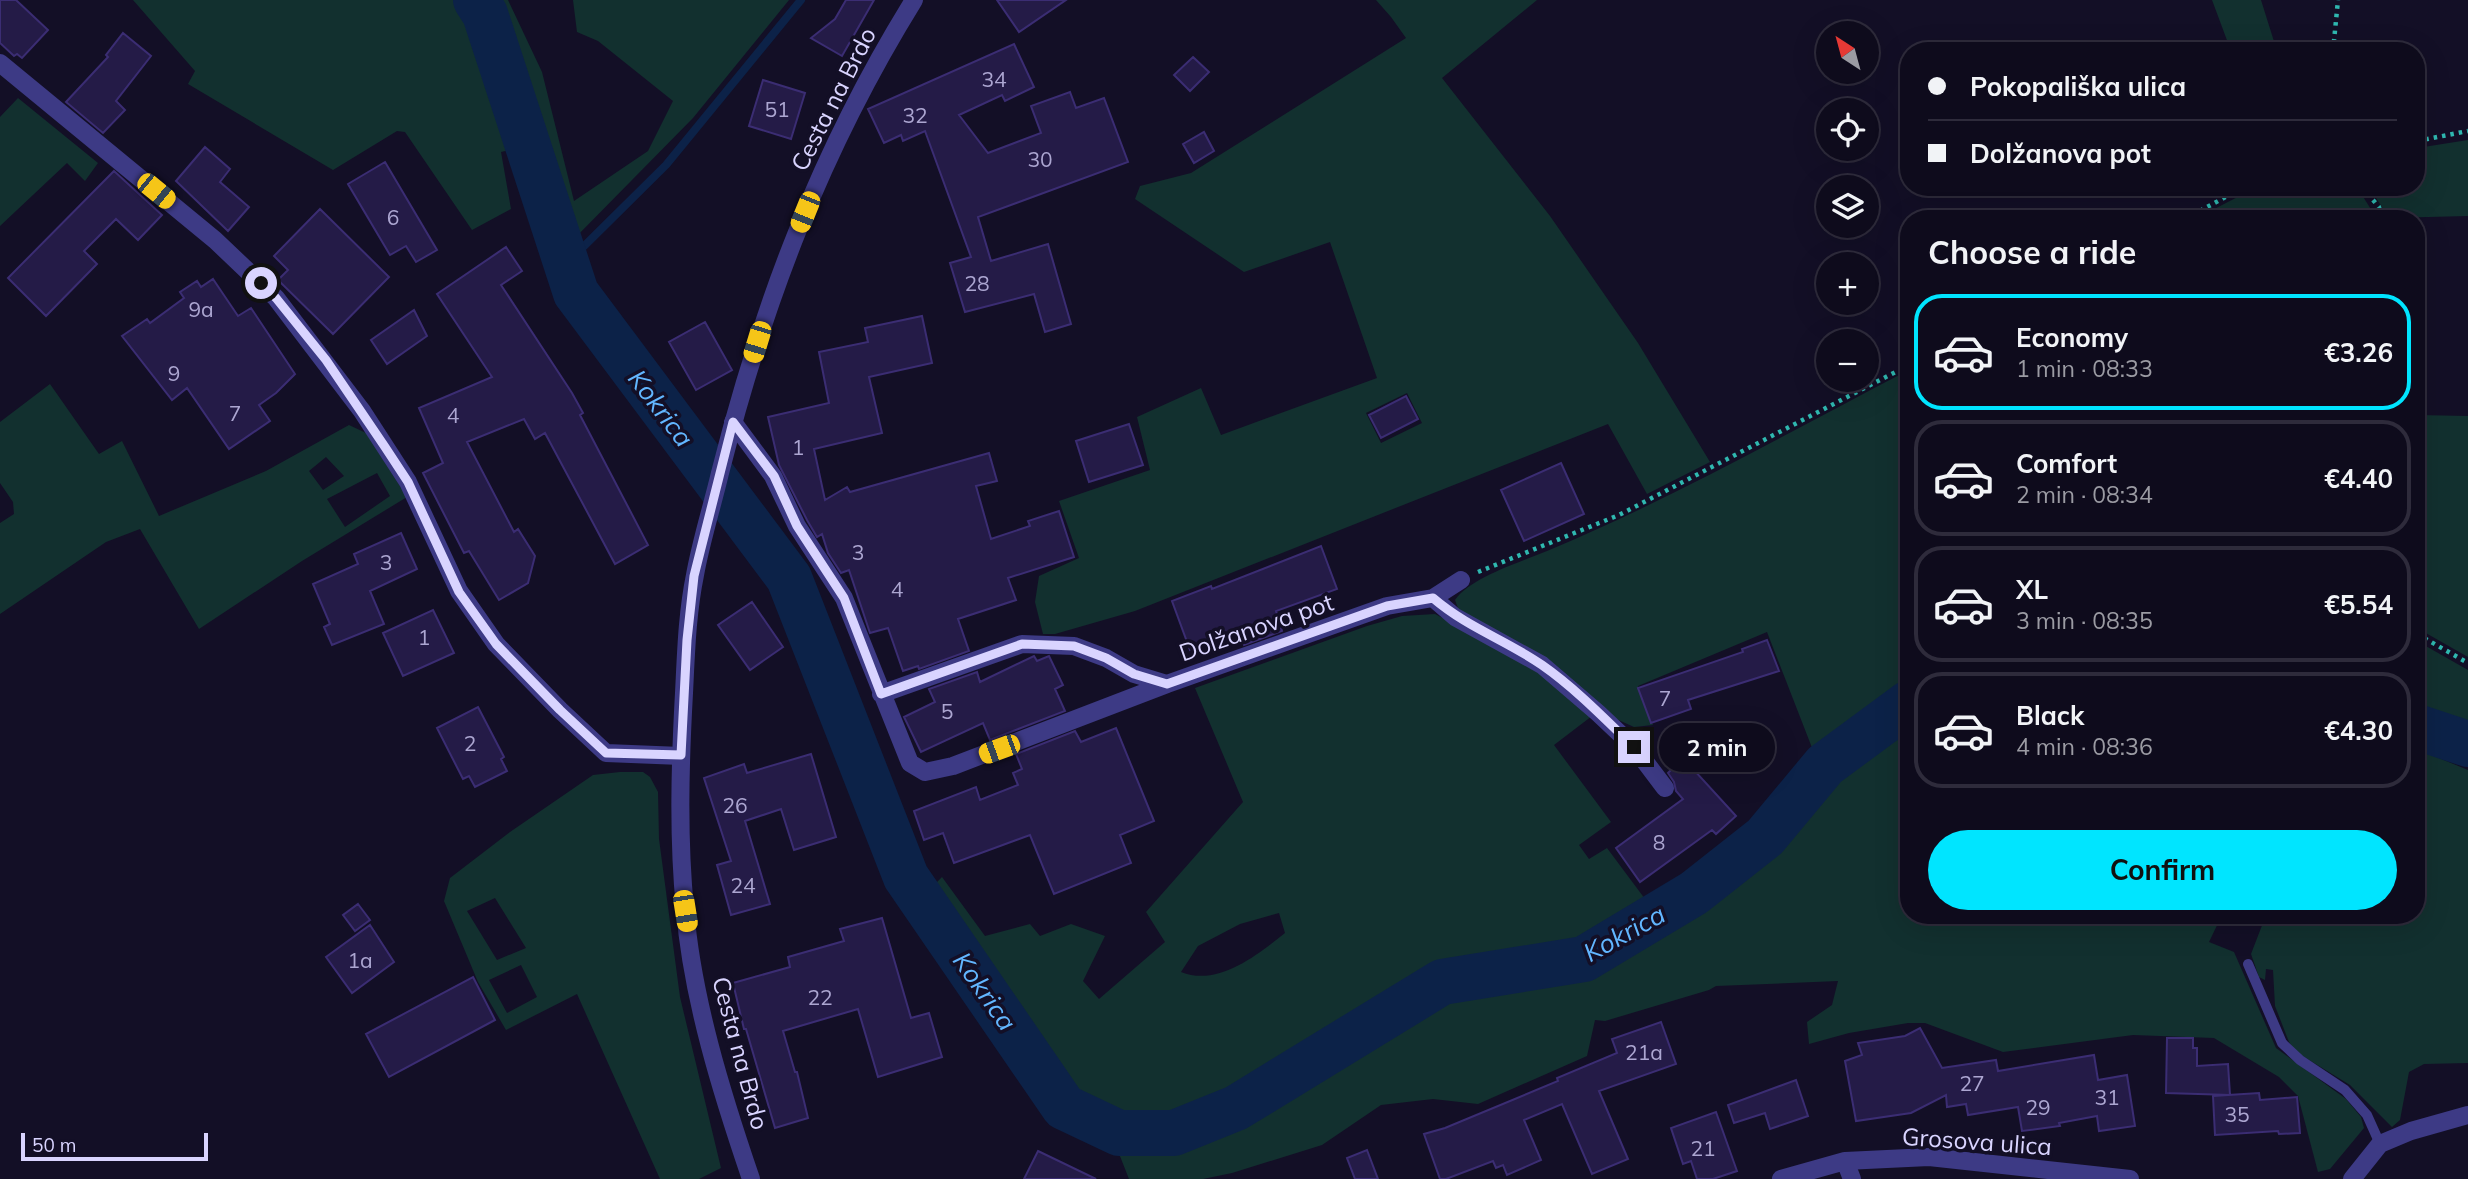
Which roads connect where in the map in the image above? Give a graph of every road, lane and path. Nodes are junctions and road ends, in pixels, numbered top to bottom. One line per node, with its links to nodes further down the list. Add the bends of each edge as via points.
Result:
1 (914, 0): 10 (street, Cesta na Brdo, via 855,99 814,188 765,316)
2 (2337, 0): 3 (path)
3 (2334, 42)
4 (0, 63): 17 (street, via 215,240 276,298 362,411 408,482 459,592 496,644 560,710 606,753)
5 (2468, 131): 6 (path)
6 (2425, 139)
7 (2227, 196): 8 (path)
8 (2202, 210)
9 (1900, 370): 11 (path, via 1619,515)
10 (733, 422): 16 (street, Dolžanova pot, via 774,476 797,526 844,598); 17 (street, Cesta na Brdo, via 693,589)
11 (1461, 580): 12 (street, Dolžanova pot)
12 (1433, 598): 15 (street, Dolžanova pot, via 1387,606); 18 (street, via 1455,617 1542,665 1634,747)
13 (2425, 639): 14 (path)
14 (2468, 663)
15 (1167, 684): 16 (street, via 1074,646 1022,644); 16 (street, Dolžanova pot, via 966,761 925,772 910,763)
16 (881, 694)
17 (681, 755): 23 (street, Cesta na Brdo, via 685,911 703,1023)
18 (1665, 788)
19 (2248, 964): 21 (lane, via 2282,1043 2345,1090 2367,1115)
20 (2468, 1115): 21 (street)
21 (2380, 1144): 27 (street)
22 (1845, 1161): 24 (street, Grosova ulica); 25 (street); 26 (street, Grosova ulica, via 1928,1157)
23 (751, 1179)
24 (1781, 1179)
25 (1852, 1179)
26 (2130, 1179)
27 (2352, 1179)

